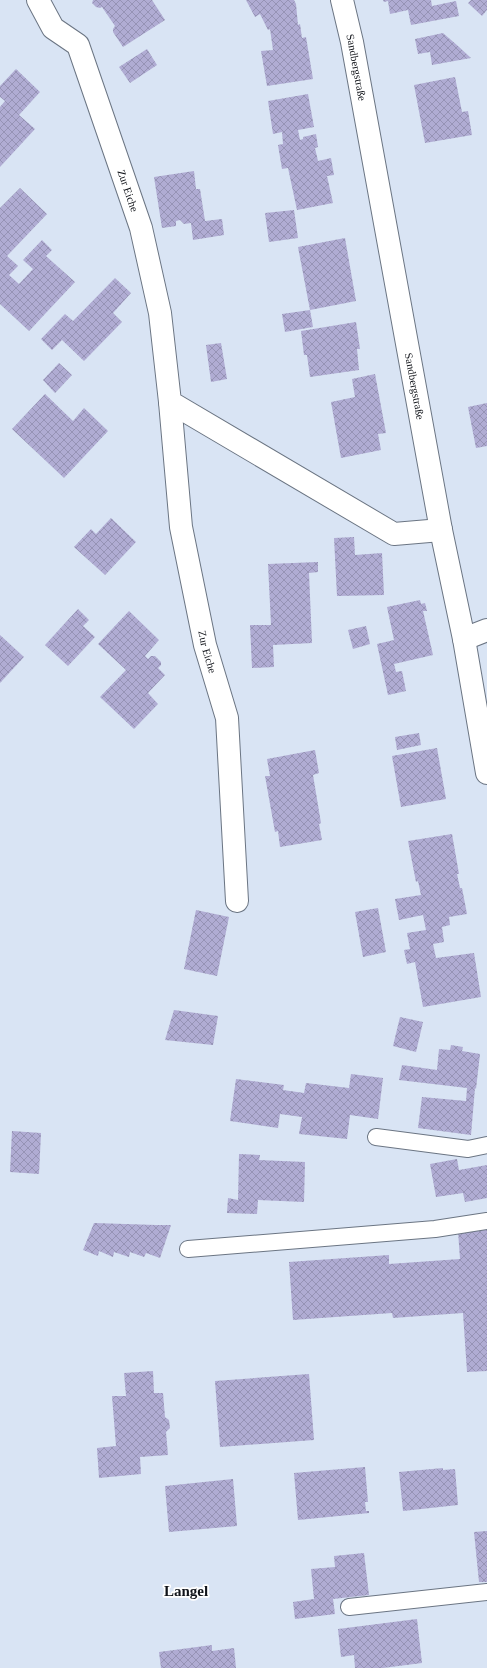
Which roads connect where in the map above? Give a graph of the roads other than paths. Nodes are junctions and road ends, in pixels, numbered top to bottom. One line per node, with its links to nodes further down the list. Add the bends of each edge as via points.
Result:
1 (38, 0): 3 (street, Zur Eiche, via 52,28 78,45 141,228 160,313)
2 (342, 0): 4 (street, Sandbergstraße, via 355,58)
3 (170, 402): 4 (street, via 394,534); 8 (street, Zur Eiche, via 181,527 205,645 227,718)
4 (441, 530): 6 (street, Sandbergstraße)
5 (487, 630): 6 (street)
6 (464, 639): 7 (street, Sandbergstraße)
7 (487, 773)
8 (237, 901)
9 (376, 1137): 10 (lane, via 468,1149)
10 (487, 1145)
11 (487, 1221): 12 (lane, via 435,1229)
12 (188, 1249)
13 (487, 1592): 14 (lane)
14 (349, 1607)

